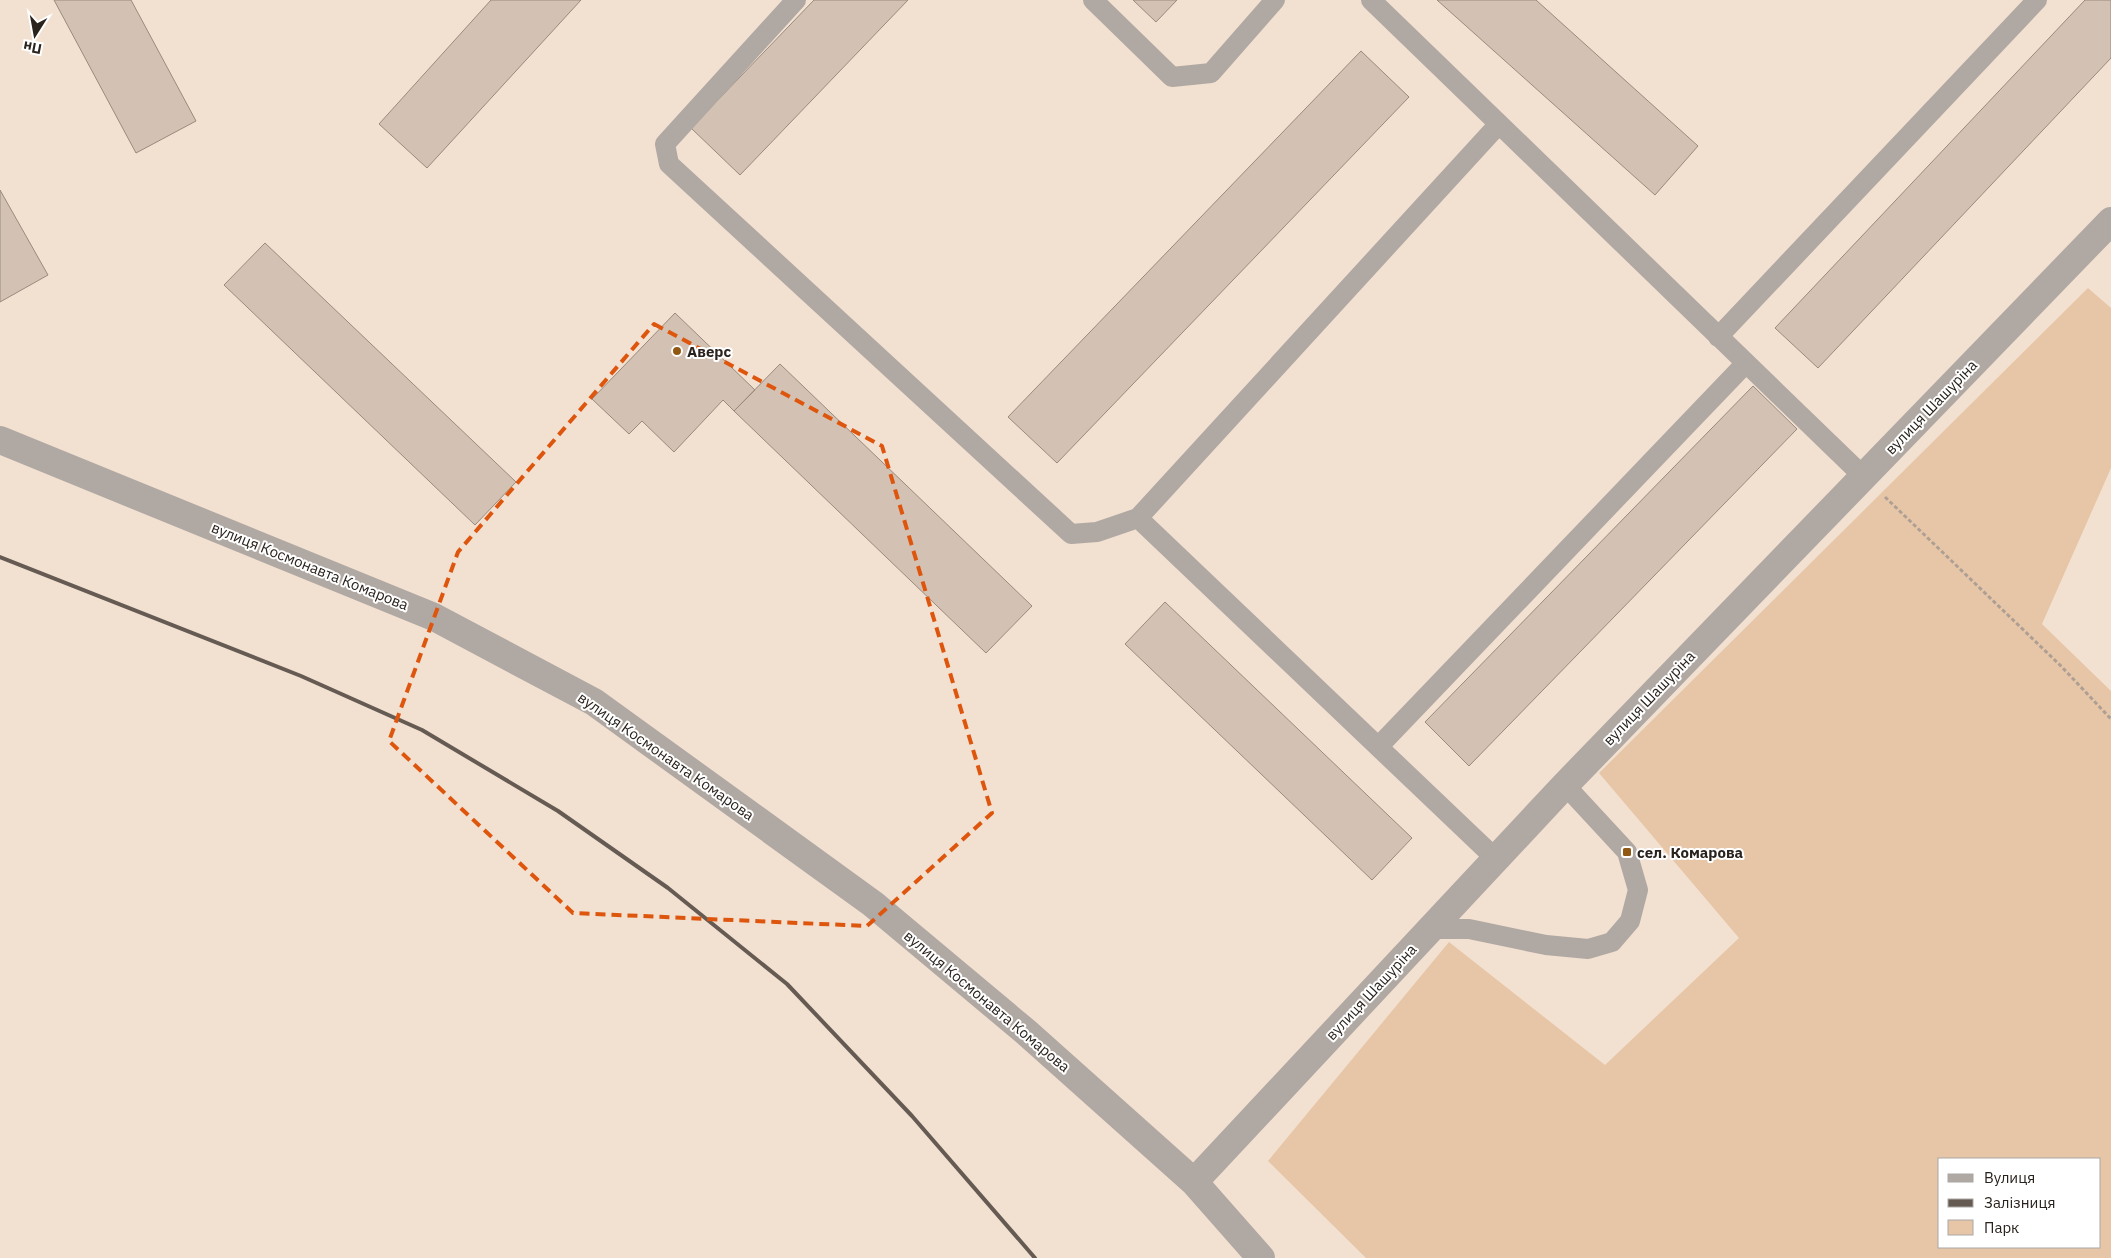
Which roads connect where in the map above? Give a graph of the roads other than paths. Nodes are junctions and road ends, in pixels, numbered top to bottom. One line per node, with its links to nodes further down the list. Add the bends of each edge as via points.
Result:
1 (796, 0): 12 (lane, via 665,144 669,164 1071,534 1097,532)
2 (1093, 0): 3 (lane, via 1172,77 1211,72)
3 (1274, 0)
4 (1371, 0): 6 (lane)
5 (2037, 0): 8 (lane)
6 (1498, 125): 8 (lane); 12 (lane)
7 (2111, 221): 11 (street, вулиця Шашуріна)
8 (1718, 337): 9 (lane)
9 (1746, 363): 11 (lane); 13 (lane)
10 (0, 440): 17 (street, вулиця Космонавта Комарова, via 434,617 594,702 873,904 1026,1032)
11 (1864, 477): 14 (street, вулиця Шашуріна)
12 (1138, 518): 13 (lane)
13 (1379, 746): 15 (lane)
14 (1565, 786): 15 (street, вулиця Шашуріна); 16 (lane, via 1627,852 1638,890 1630,921 1612,942 1588,949 1546,945 1469,929)
15 (1496, 858): 16 (street, вулиця Шашуріна)
16 (1430, 929): 17 (street, вулиця Шашуріна)
17 (1194, 1182): 18 (street, вулиця Космонавта Комарова)
18 (1261, 1258)

